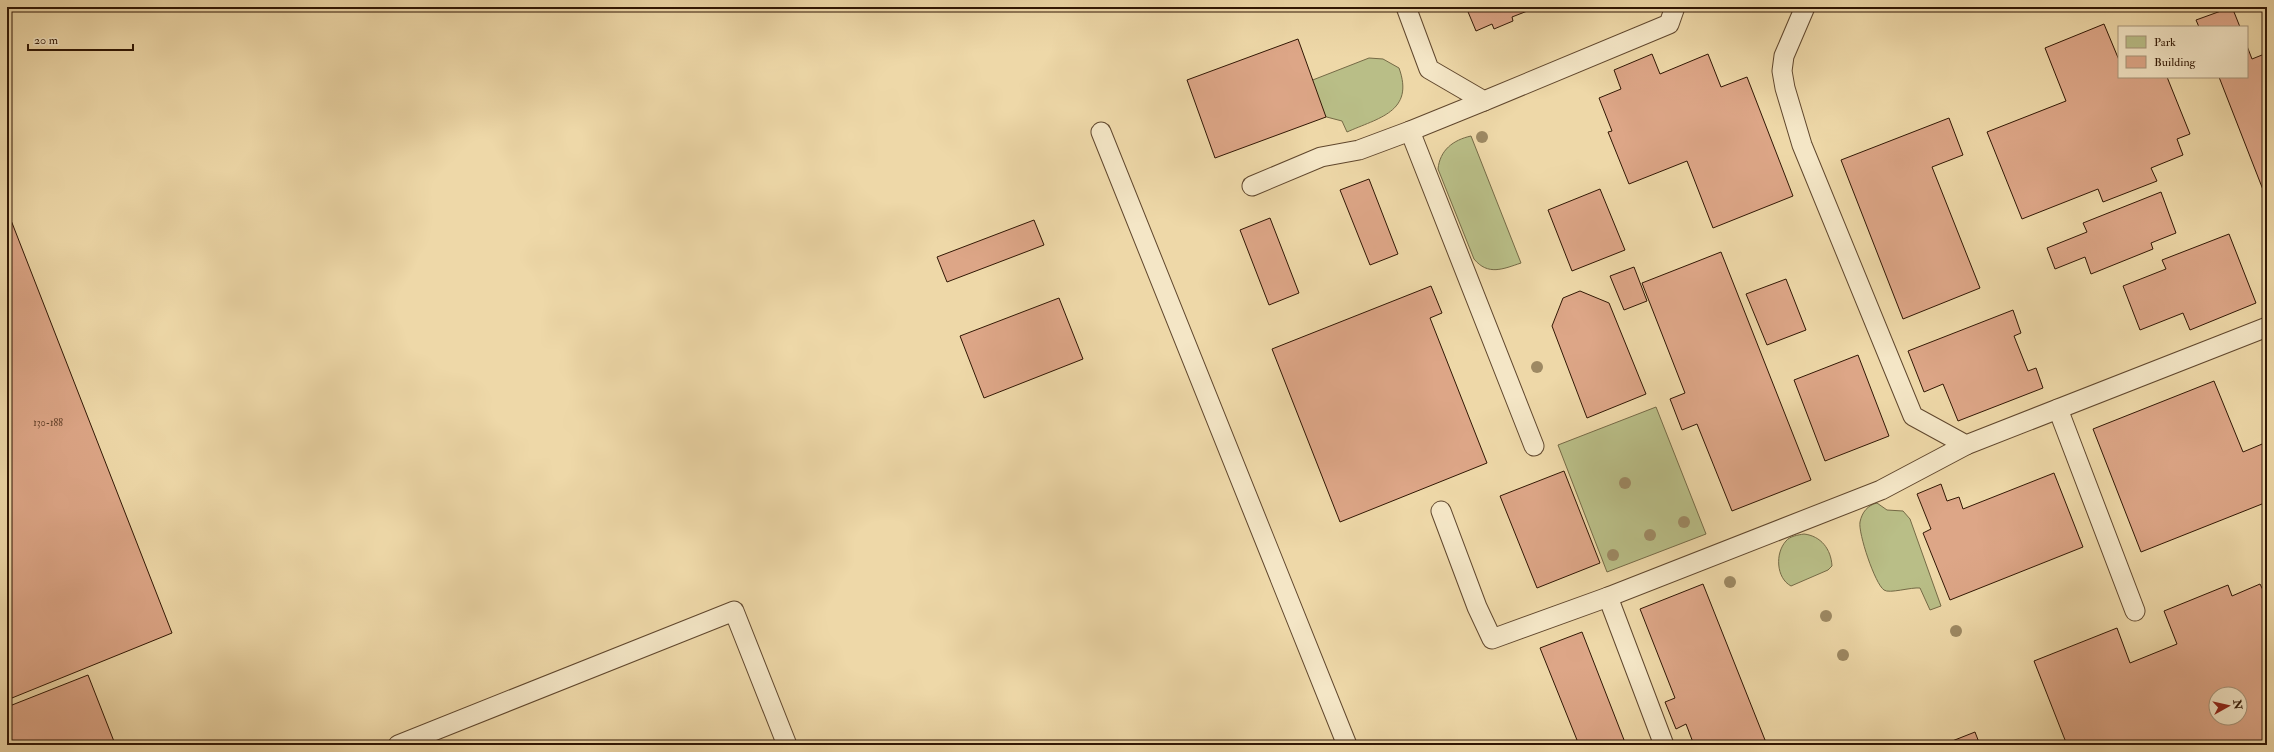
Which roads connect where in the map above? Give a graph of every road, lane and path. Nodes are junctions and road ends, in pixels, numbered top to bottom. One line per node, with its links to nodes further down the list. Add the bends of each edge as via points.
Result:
1 (1406, 7): 4 (lane, via 1429,69)
2 (1675, 7): 4 (lane, via 1669,24)
3 (1805, 7): 10 (lane, via 1784,56 1782,71 1802,145 1913,416)
4 (1484, 101): 5 (lane)
5 (1410, 131): 7 (lane, via 1359,150 1321,157); 11 (lane)
6 (1100, 132): 17 (lane)
7 (1252, 186)
8 (2267, 327): 9 (lane)
9 (2058, 409): 10 (lane); 14 (lane)
10 (1966, 445): 13 (lane, via 1881,490)
11 (1534, 446)
12 (1441, 511): 13 (lane, via 1477,607 1492,639)
13 (1608, 597): 18 (lane)
14 (2135, 611)
15 (398, 745): 16 (lane, via 734,611)
16 (787, 745)
17 (1347, 745)
18 (1664, 745)

